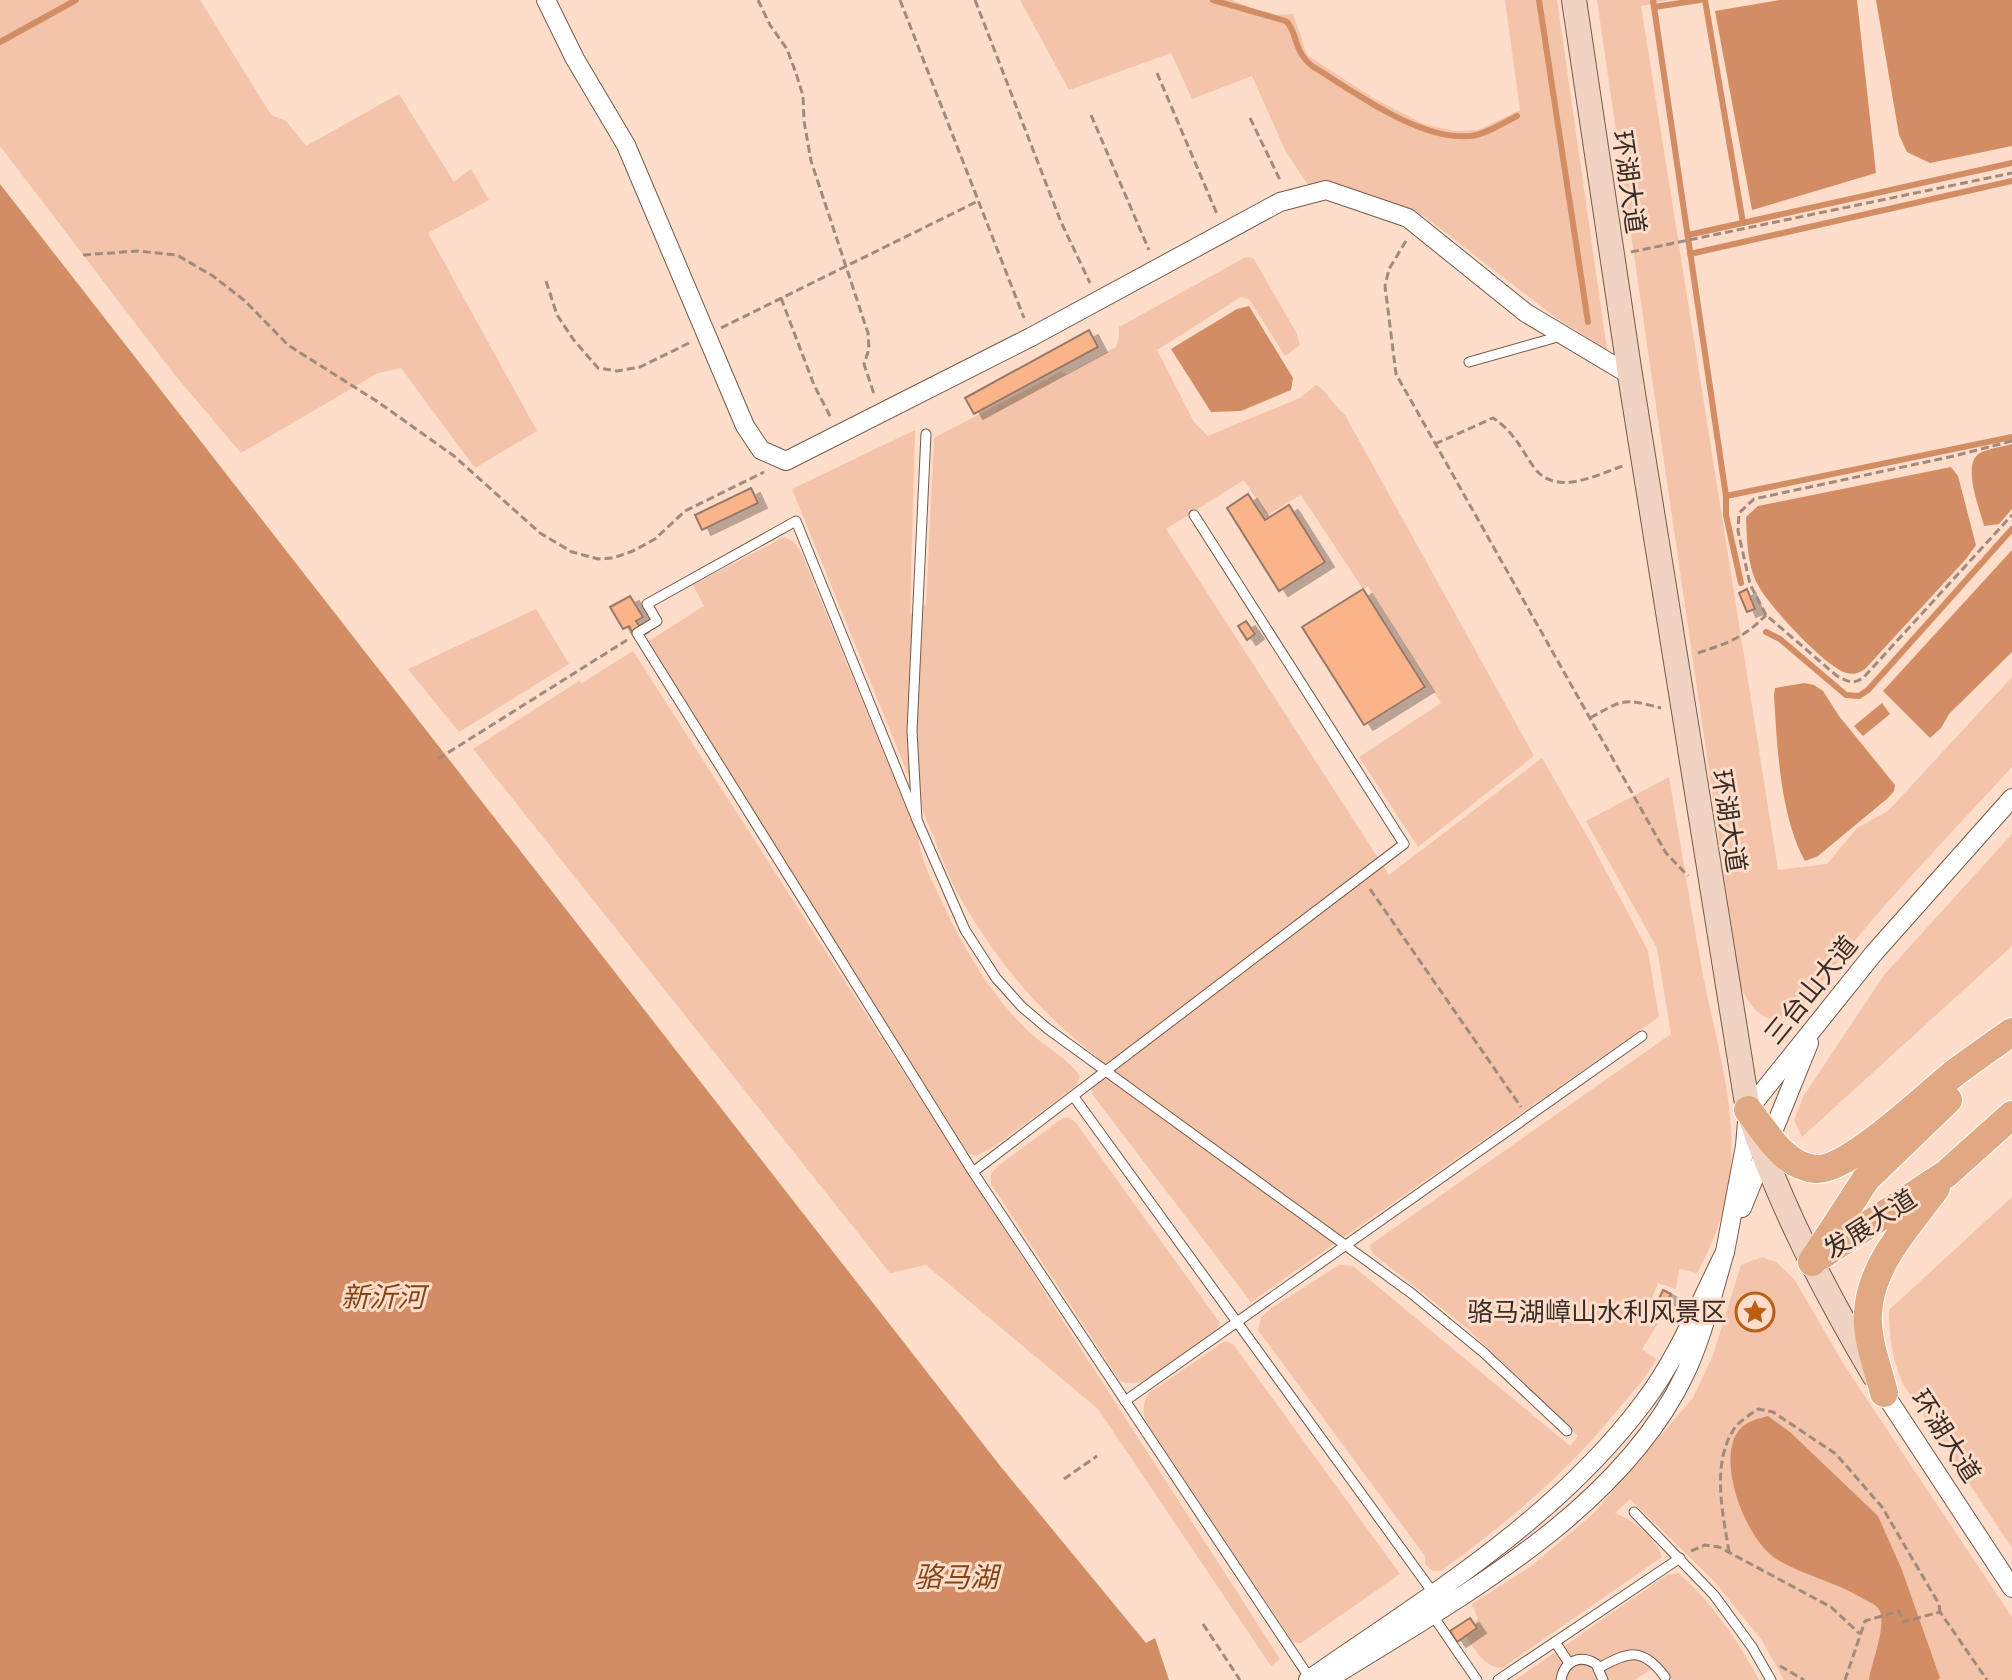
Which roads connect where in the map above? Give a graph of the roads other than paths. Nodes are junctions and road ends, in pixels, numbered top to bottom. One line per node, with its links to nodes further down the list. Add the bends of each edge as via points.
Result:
1 (546, 0): 3 (street, via 626,145 745,426 761,450 786,461 1280,202 1326,190 1408,218 1526,313)
2 (1574, 0): 5 (main road, 环湖大道)
3 (1564, 336): 4 (lane); 5 (street)
4 (1469, 362)
5 (1630, 375): 16 (main road, 环湖大道)
6 (926, 434): 9 (lane, via 912,731)
7 (1194, 515): 14 (lane, via 1404,844)
8 (2012, 798): 10 (street, 三台山大道)
9 (917, 820): 14 (lane, via 965,930 996,978 1022,1007); 19 (lane, via 796,521 647,604 657,621 637,633)
10 (1817, 1025): 16 (street, 三台山大道); 18 (street)
11 (2012, 1032): 18 (main road, via 1835,1165 1816,1169)
12 (1642, 1036): 21 (lane)
13 (2012, 1038): 23 (main road, 发展大道, via 1866,1179)
14 (1106, 1072): 15 (lane); 21 (lane)
15 (1074, 1097): 19 (lane); 24 (lane)
16 (1748, 1110): 18 (main road); 22 (street)
17 (2012, 1115): 20 (main road, 发展大道)
18 (1766, 1145): 22 (street); 23 (main road, 环湖大道)
19 (973, 1172): 26 (lane)
20 (1946, 1174): 23 (main road, 发展大道); 25 (main road, via 1873,1283 1869,1332)
21 (1346, 1246): 24 (lane); 27 (lane, via 1483,1352)
22 (1725, 1252): 28 (street, via 1646,1399); 29 (street, via 1685,1374 1657,1422)
23 (1812, 1262): 25 (main road, 环湖大道)
24 (1237, 1321): 26 (lane); 35 (lane)
25 (1884, 1393): 34 (street, 环湖大道)
26 (1125, 1401): 40 (lane)
27 (1567, 1431)
28 (1582, 1474): 29 (street); 30 (street)
29 (1598, 1490): 32 (street)
30 (1549, 1505): 32 (street); 35 (street)
31 (1634, 1512): 33 (lane)
32 (1563, 1522): 35 (street)
33 (1680, 1558): 36 (lane); 45 (lane, via 1714,1595)
34 (2012, 1588)
35 (1432, 1603): 40 (street); 41 (lane)
36 (1555, 1642): 37 (lane); 42 (lane)
37 (1569, 1663): 38 (lane, via 1590,1660); 43 (lane)
38 (1599, 1668): 39 (lane, via 1626,1654 1651,1660); 44 (lane)
39 (1664, 1679)
40 (1314, 1680)
41 (1477, 1680)
42 (1498, 1680)
43 (1561, 1680)
44 (1603, 1680)
45 (1771, 1680)

